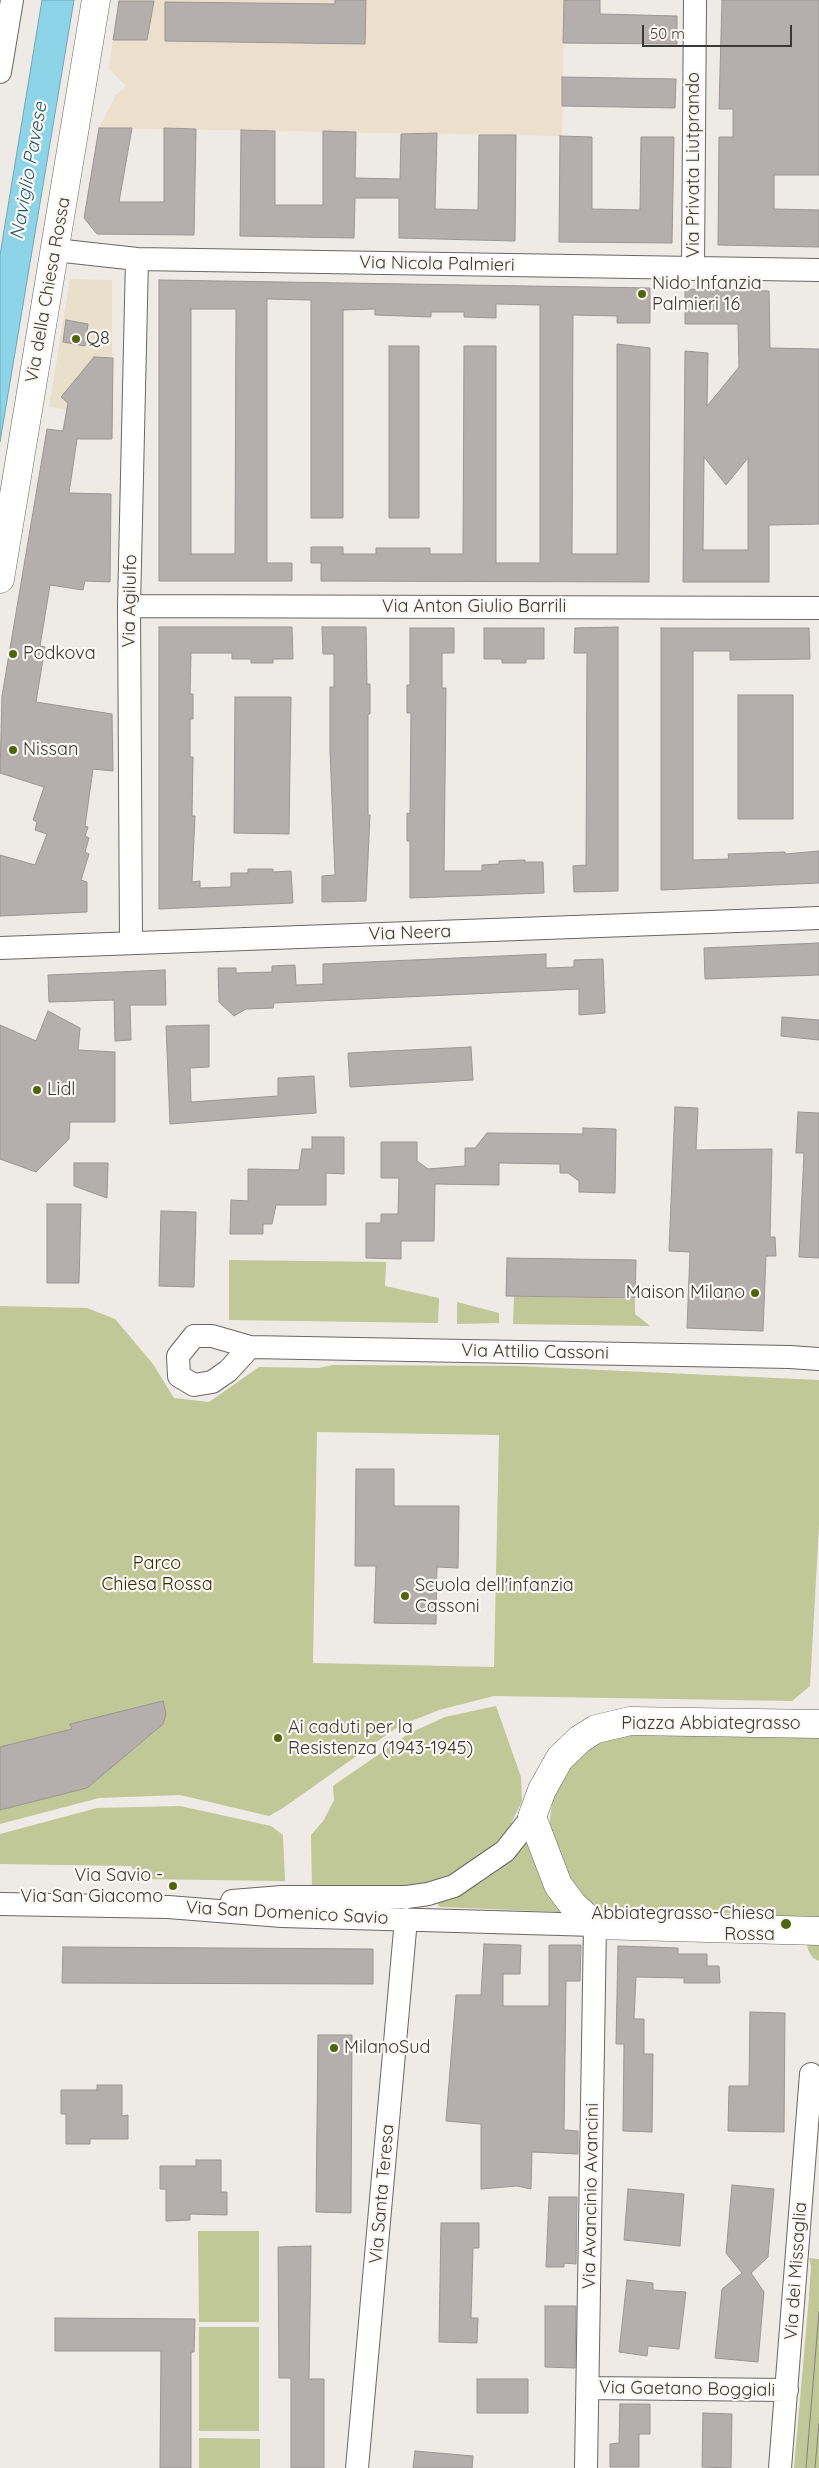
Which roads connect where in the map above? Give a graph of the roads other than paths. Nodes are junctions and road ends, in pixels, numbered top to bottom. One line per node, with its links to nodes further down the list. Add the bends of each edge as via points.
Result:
1 (12, 0): 4 (street)
2 (96, 0): 5 (street, Via della Chiesa Rossa)
3 (695, 0): 7 (street, Via Privata Liutprando)
4 (0, 72)
5 (55, 250): 6 (street, Via Nicola Palmieri); 9 (street, Via della Chiesa Rossa)
6 (137, 259): 7 (street, Via Nicola Palmieri); 10 (street, Via Agilulfo)
7 (693, 269): 8 (street, Via Nicola Palmieri)
8 (819, 270)
9 (0, 579)
10 (129, 606): 11 (street, Via Anton Giulio Barrili); 13 (street, Via Agilulfo)
11 (819, 608)
12 (819, 918): 13 (street, Via Neera)
13 (131, 943): 14 (street, Via Neera)
14 (0, 948)
15 (250, 1347): 16 (street, Via Attilio Cassoni)
16 (819, 1359)
17 (819, 1724): 18 (street, Piazza Abbiategrasso, via 630,1720 596,1729 560,1758)
18 (532, 1817): 19 (street, Piazza Abbiategrasso, via 505,1851 454,1886); 23 (street, via 558,1884 573,1905)
19 (407, 1897): 21 (street, Via San Domenico Savio, via 282,1896)
20 (0, 1904): 21 (street, Via San Domenico Savio)
21 (168, 1907): 22 (street, Via San Domenico Savio, via 282,1916)
22 (406, 1919): 23 (street); 28 (street, Via Santa Teresa)
23 (595, 1925): 24 (street); 26 (street, Via Avancinio Avancini)
24 (819, 1932)
25 (811, 2074): 27 (street, Via dei Missaglia)
26 (588, 2388): 27 (street, Via Gaetano Boggiali); 29 (street, Via Avancinio Avancini)
27 (786, 2390): 30 (street, Via dei Missaglia)
28 (357, 2468)
29 (586, 2468)
30 (780, 2468)

